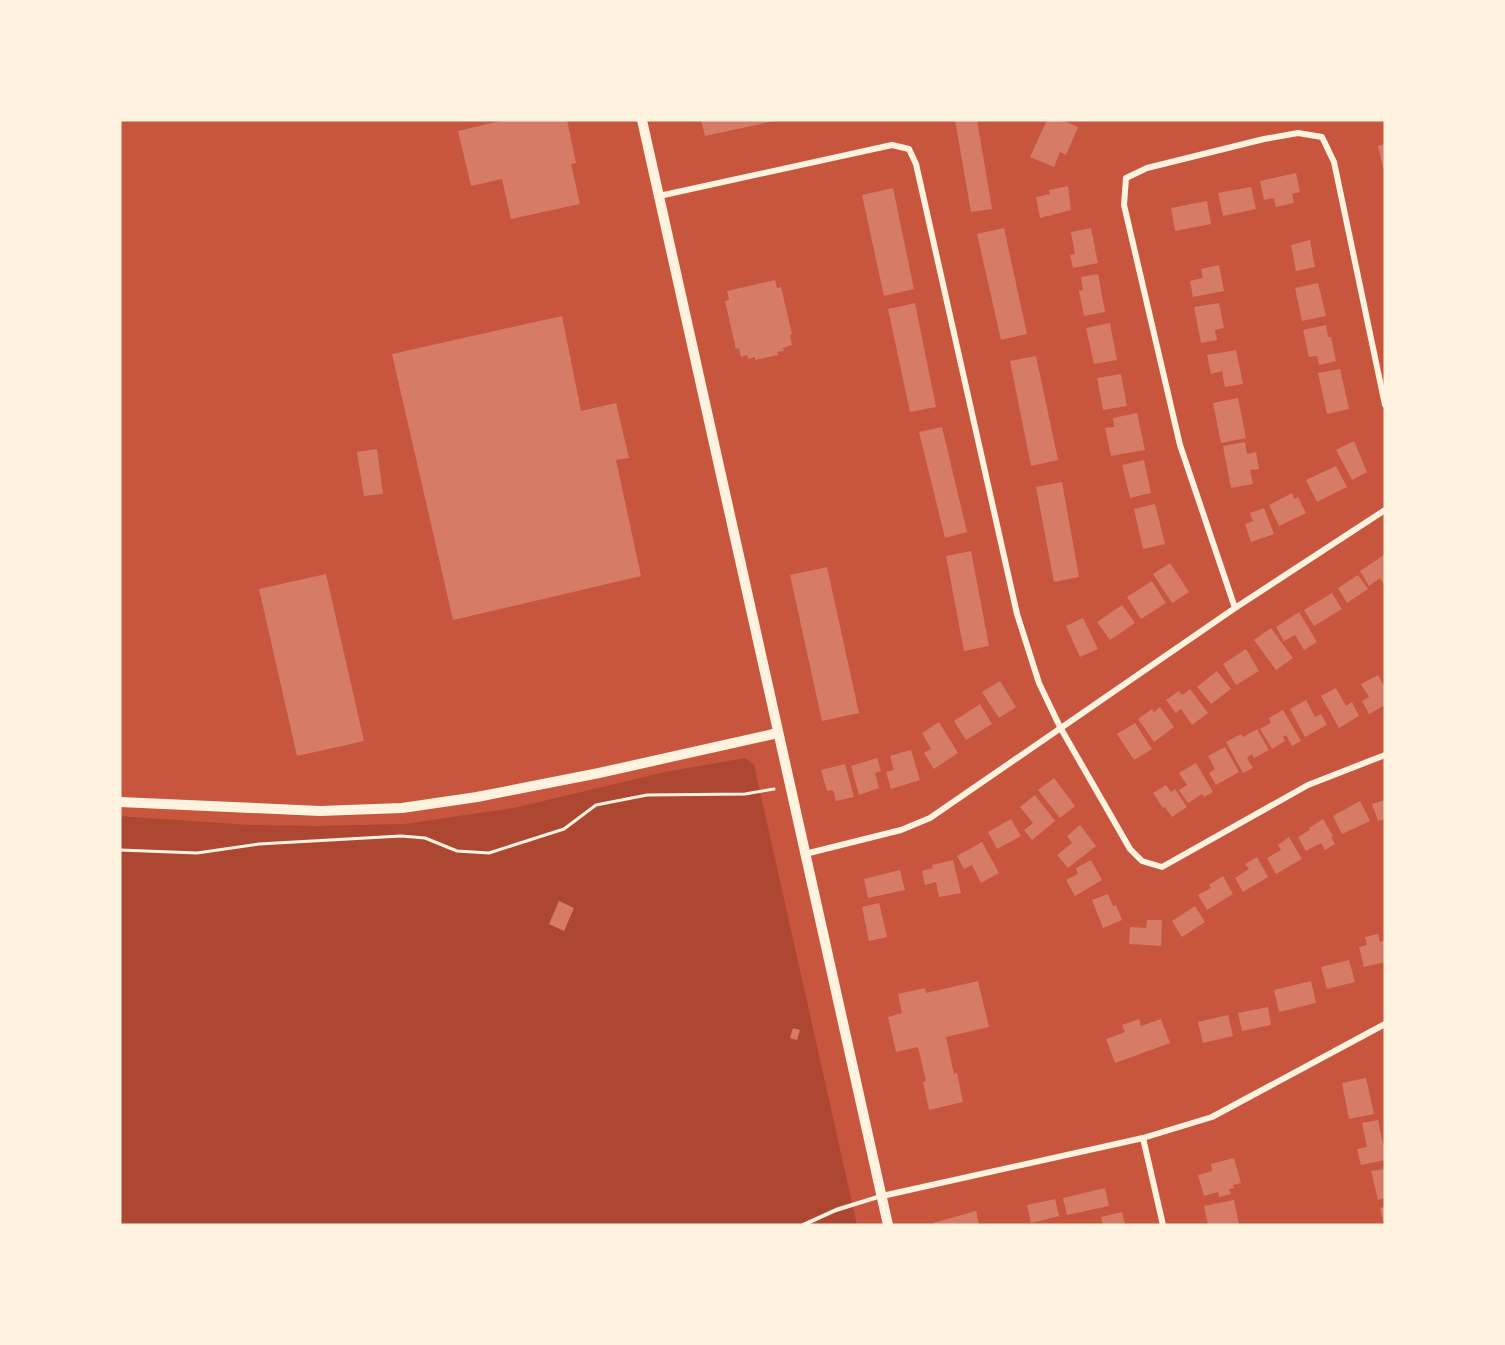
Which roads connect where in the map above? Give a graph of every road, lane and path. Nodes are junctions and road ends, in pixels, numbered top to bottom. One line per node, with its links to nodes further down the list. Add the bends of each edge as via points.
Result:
1 (642, 120): 2 (street)
2 (659, 196): 6 (street, via 892,145 909,150 916,164 1017,614 1039,683); 7 (street)
3 (1385, 405): 5 (street, via 1334,162 1322,137 1298,133 1264,139 1147,168 1126,178 1124,205 1180,444)
4 (1385, 510): 5 (street)
5 (1235, 608): 6 (street)
6 (1060, 727): 8 (street, via 1130,849 1142,861 1162,867 1308,785); 12 (street, via 930,818 901,830)
7 (778, 733): 10 (street, via 588,776 402,808 320,811); 12 (street)
8 (1385, 755)
9 (774, 789): 11 (path, via 745,794 647,795 596,805 564,829 489,853 457,851 425,838 401,836 259,844 197,853)
10 (120, 802)
11 (120, 850)
12 (805, 854): 15 (street)
13 (1385, 1024): 14 (street, via 1212,1117)
14 (1143, 1138): 15 (street); 18 (street)
15 (882, 1196): 16 (lane); 17 (street)
16 (803, 1225)
17 (888, 1225)
18 (1163, 1225)

